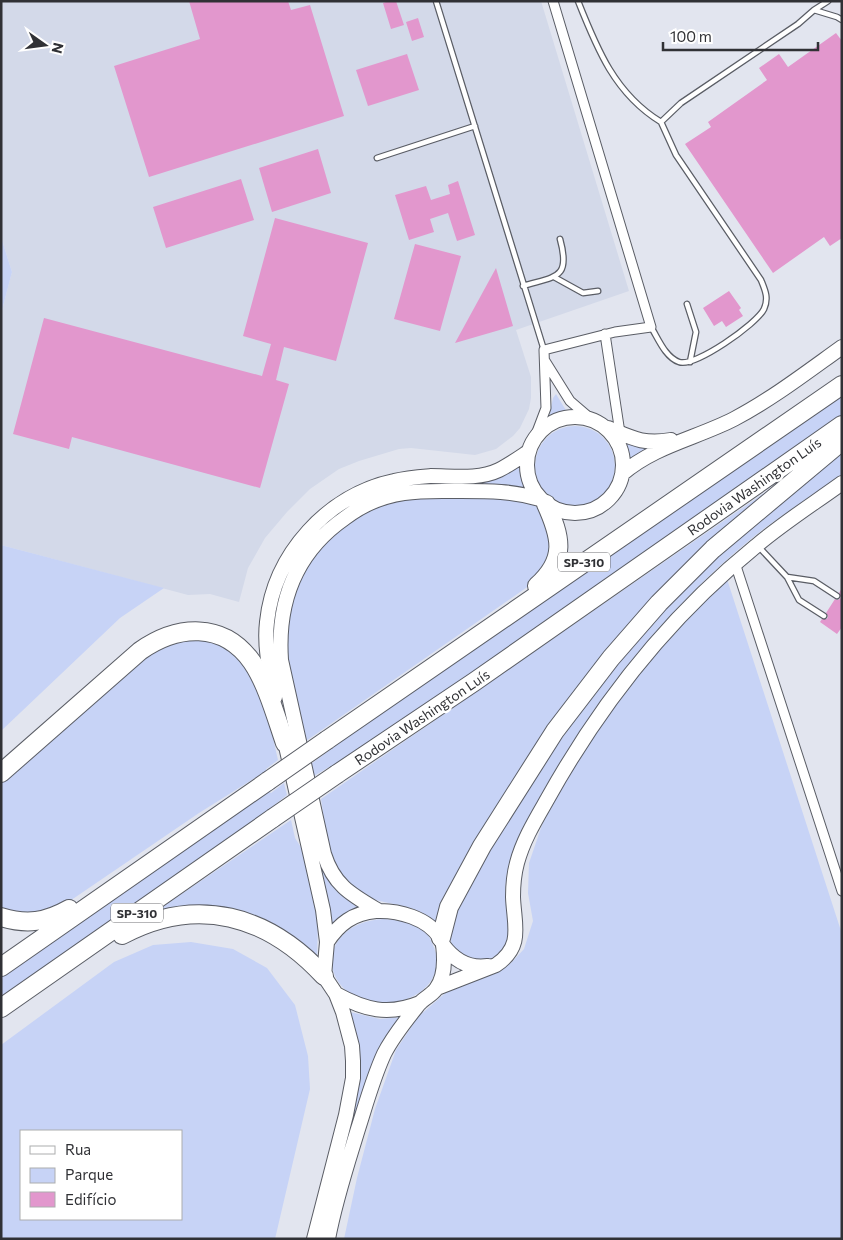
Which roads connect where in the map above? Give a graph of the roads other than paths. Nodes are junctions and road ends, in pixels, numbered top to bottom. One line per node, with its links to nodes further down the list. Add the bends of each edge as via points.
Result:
1 (436, 1): 8 (lane)
2 (553, 1): 15 (street)
3 (578, 1): 7 (lane, via 596,46 610,70 629,96)
4 (828, 1): 5 (lane)
5 (814, 10): 6 (lane); 7 (lane, via 681,103)
6 (842, 20)
7 (661, 122): 19 (lane, via 676,155 761,280 767,298 764,310 755,322)
8 (474, 126): 9 (lane); 12 (lane)
9 (376, 158)
10 (560, 239): 11 (lane, via 565,262)
11 (554, 277): 12 (lane); 13 (lane, via 582,293)
12 (523, 286): 18 (lane)
13 (598, 291)
14 (687, 304): 19 (lane, via 696,332)
15 (651, 326): 16 (street); 19 (lane, via 670,358 681,364)
16 (605, 334): 18 (street); 25 (street)
17 (842, 347): 23 (main road, via 763,402)
18 (544, 354): 21 (street, via 570,401); 24 (street, via 546,408)
19 (690, 362)
20 (842, 385): 36 (highway, SP-310)
21 (591, 419): 24 (main road, via 576,416 560,418); 25 (main road)
22 (842, 425): 47 (highway, Rodovia Washington Luís / SP-310, bridge)
23 (698, 434): 25 (main road, via 658,442); 28 (main road, via 644,457)
24 (535, 437): 27 (main road)
25 (620, 440): 28 (main road)
26 (842, 441): 44 (highway, via 707,555 611,658 555,731 486,838 449,907)
27 (528, 452): 30 (main road, via 528,477); 37 (main road, via 486,474 410,478 375,486 342,502 306,533 279,578 266,624 269,669)
28 (622, 474): 30 (main road, via 610,499 586,512 558,511)
29 (842, 484): 31 (main road)
30 (543, 502): 36 (highway, via 556,527 559,541 552,569 538,585); 41 (main road, via 510,492 425,490 381,498 334,525 312,547 295,572 281,621 280,641 324,854 340,885)
31 (757, 545): 32 (main road); 33 (lane)
32 (736, 563): 40 (street); 45 (main road, via 697,598 626,680 549,796 517,862 513,890 515,943 511,952)
33 (787, 577): 34 (lane, via 814,580); 35 (lane, via 799,600)
34 (837, 596)
35 (824, 616)
36 (466, 644): 39 (highway, SP-310, bridge)
37 (286, 743): 38 (highway, via 251,661 225,638 189,631 164,637 140,651); 43 (main road, via 320,892)
38 (1, 773)
39 (150, 863): 42 (highway, via 54,917 29,922); 46 (highway, SP-310)
40 (842, 891)
41 (379, 911): 43 (main road, via 344,922); 44 (main road, via 410,916 422,922)
42 (1, 918)
43 (327, 942): 48 (main road)
44 (442, 942): 45 (main road, via 462,963 482,967); 49 (main road, via 443,970)
45 (496, 965): 49 (main road)
46 (1, 967)
47 (59, 968): 48 (highway, via 141,924 203,914 245,921 264,928 295,948); 52 (highway, Rodovia Washington Luís / SP-310)
48 (324, 976): 50 (main road)
49 (437, 988): 51 (main road)
50 (336, 994): 51 (main road, via 366,1008 383,1010 408,1008); 53 (main road, via 352,1046 353,1078)
51 (420, 1003): 54 (main road, via 385,1052 344,1174)
52 (1, 1008)
53 (314, 1239)
54 (328, 1239)

